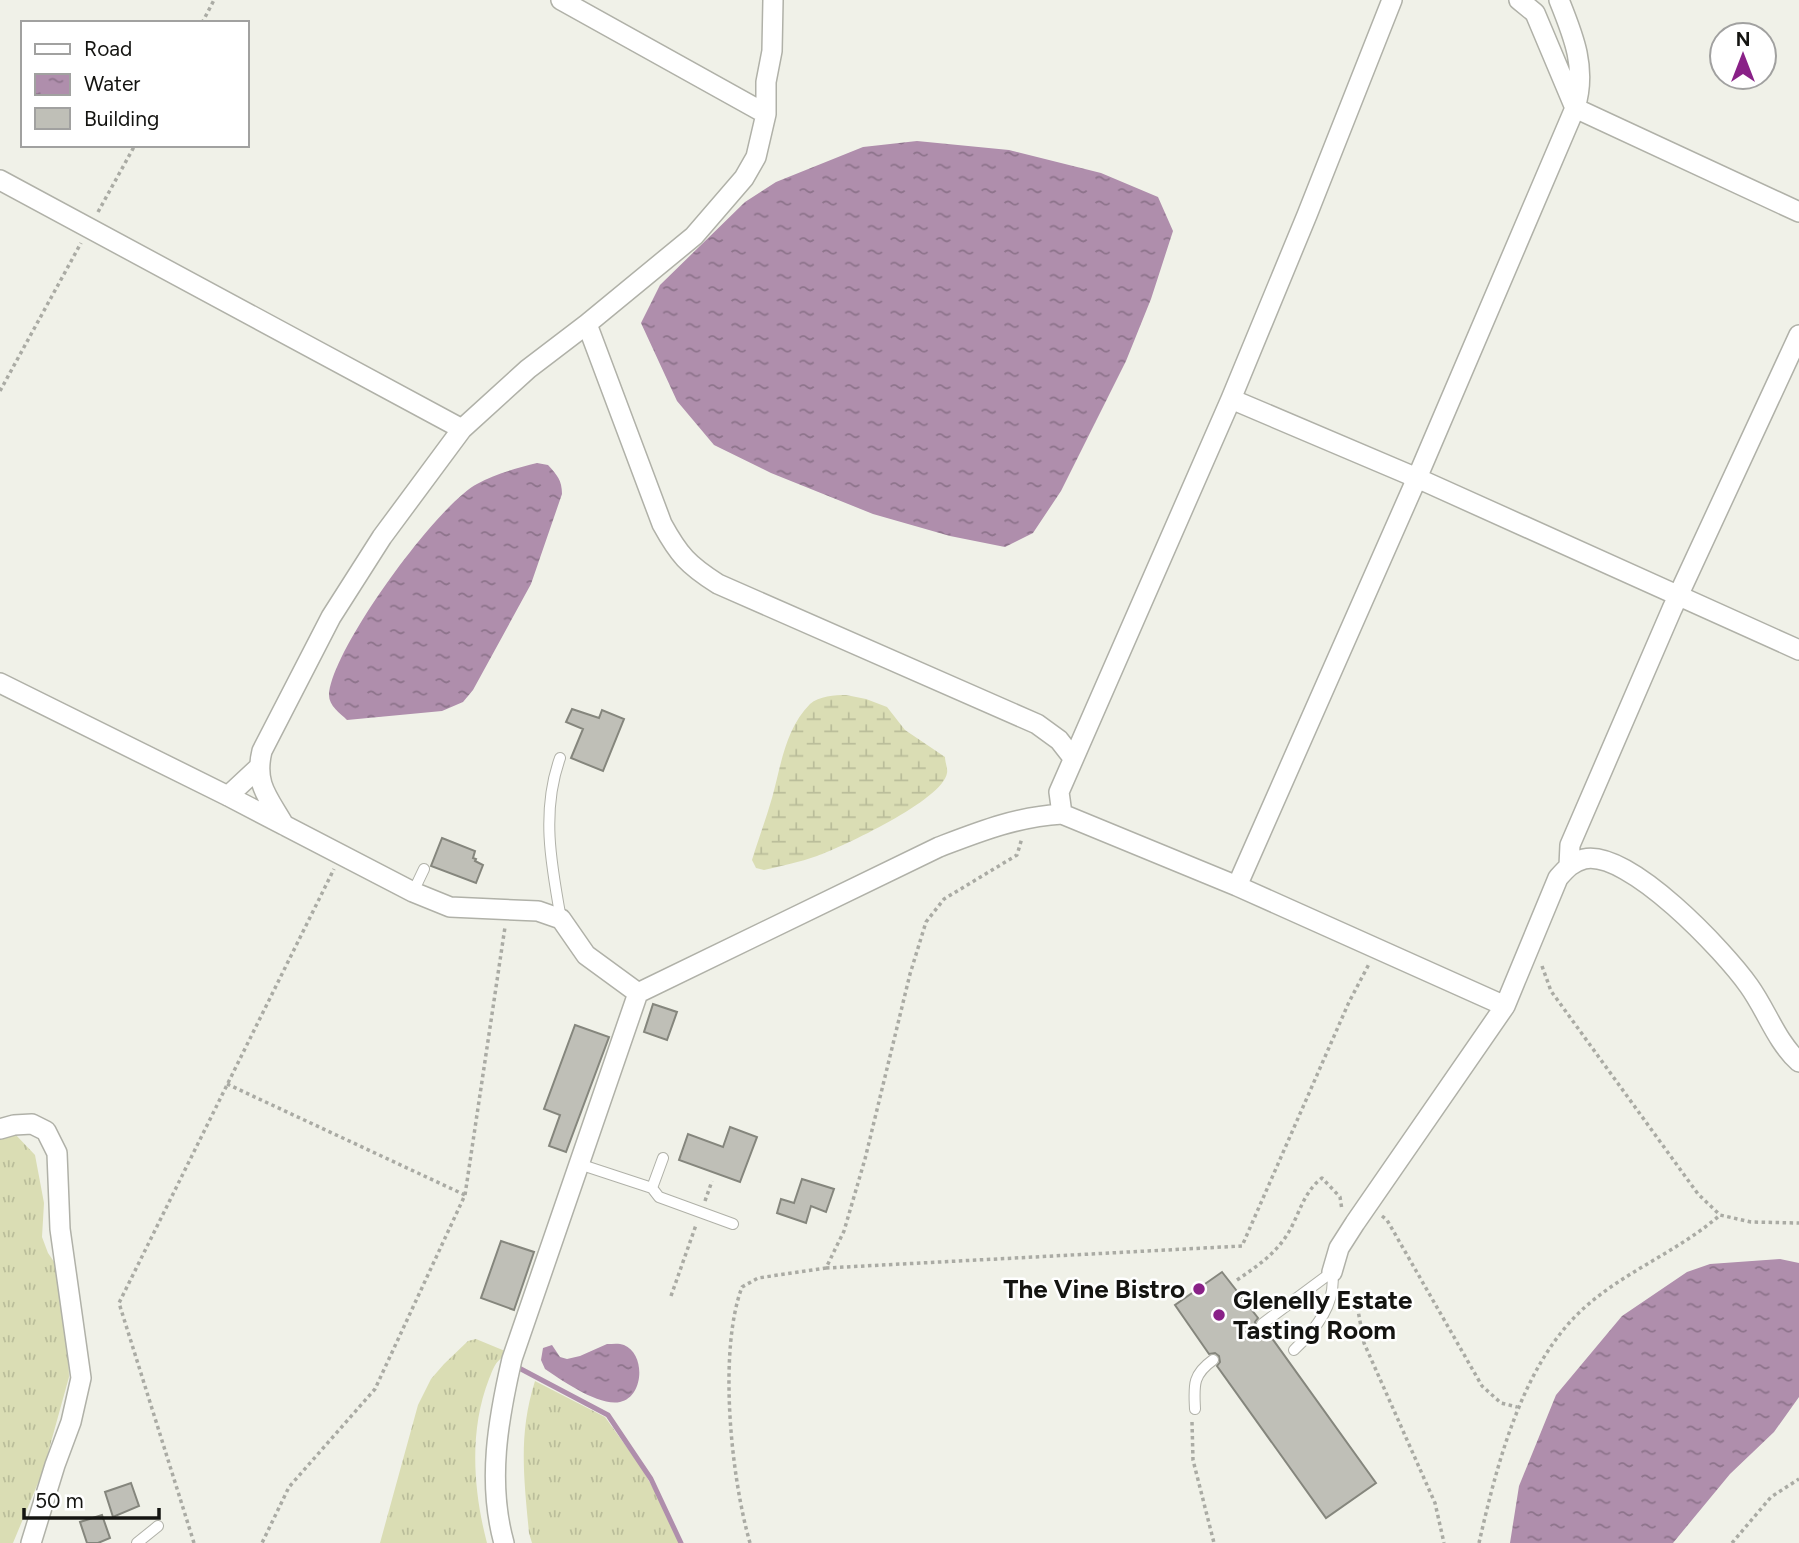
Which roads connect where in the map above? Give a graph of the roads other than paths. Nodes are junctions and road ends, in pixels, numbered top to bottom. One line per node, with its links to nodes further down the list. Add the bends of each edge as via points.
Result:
1 (561, 0): 7 (street)
2 (773, 0): 7 (street)
3 (1392, 0): 12 (street)
4 (1519, 0): 6 (street, via 1535,13)
5 (1559, 0): 6 (street, via 1580,62 1581,89)
6 (1575, 108): 9 (street); 14 (street)
7 (766, 114): 10 (street, via 756,157 744,178 694,236)
8 (0, 180): 13 (street)
9 (1799, 212)
10 (587, 324): 13 (street); 19 (street, via 662,524 678,552 694,568 718,584 1037,724)
11 (1799, 335): 15 (street)
12 (1231, 399): 14 (street); 19 (street)
13 (462, 429): 20 (street, via 382,537 331,617)
14 (1417, 478): 15 (street); 26 (street)
15 (1679, 597): 16 (street); 24 (street, via 1570,845)
16 (1799, 650)
17 (0, 683): 21 (street)
18 (560, 758): 28 (lane, via 552,781 549,819)
19 (1073, 758): 22 (street, via 1059,792)
20 (257, 769): 21 (street); 23 (street, via 262,788)
21 (228, 796): 23 (street)
22 (1062, 814): 26 (street); 29 (street, via 1029,816 939,847)
23 (284, 825): 27 (street)
24 (1569, 866): 30 (street, via 1558,878); 31 (street, via 1601,859 1625,869 1662,895 1724,955)
25 (424, 869): 27 (lane)
26 (1237, 886): 30 (street)
27 (412, 892): 28 (street, via 450,907 538,911)
28 (561, 919): 29 (street, via 586,955)
29 (638, 993): 34 (street)
30 (1505, 1006): 37 (street, via 1339,1248)
31 (1799, 1062)
32 (0, 1129): 43 (street, via 32,1124 46,1130 57,1153 60,1229 81,1378)
33 (663, 1158): 35 (lane)
34 (579, 1164): 35 (lane); 45 (street, via 512,1359 500,1412 494,1472)
35 (652, 1188): 36 (lane, via 659,1197)
36 (733, 1224)
37 (1333, 1278): 38 (lane); 39 (lane, via 1327,1308 1314,1331)
38 (1262, 1324)
39 (1294, 1350)
40 (1213, 1360): 41 (lane, via 1194,1384)
41 (1195, 1409)
42 (158, 1526): 44 (lane)
43 (31, 1543)
44 (137, 1543)
45 (504, 1543)

